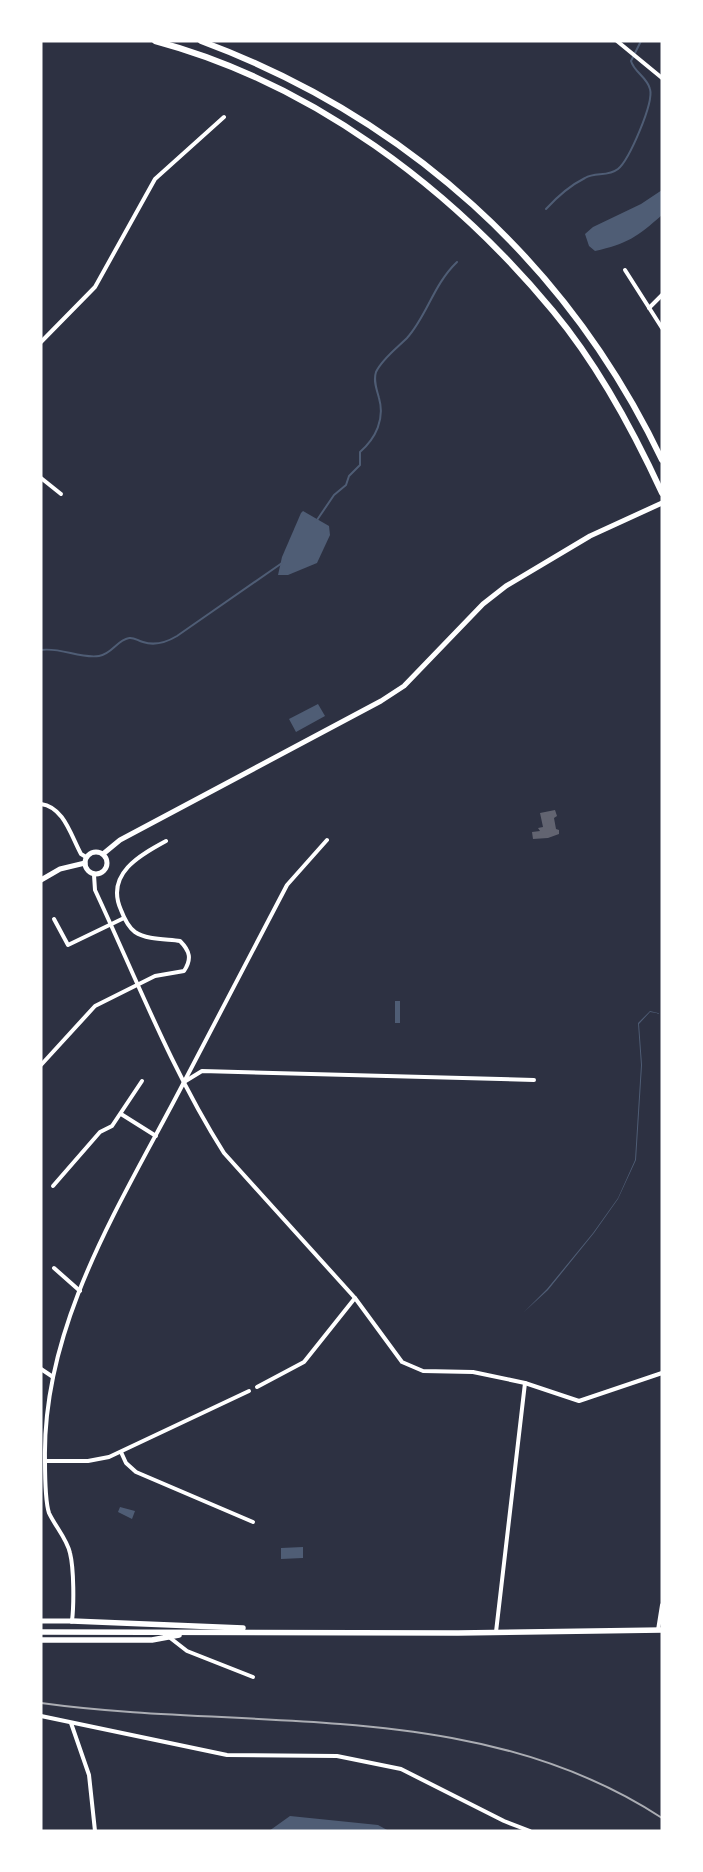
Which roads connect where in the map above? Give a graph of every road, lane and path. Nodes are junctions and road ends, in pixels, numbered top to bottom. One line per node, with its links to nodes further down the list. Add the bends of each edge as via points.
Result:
1 (155, 41): 13 (highway, via 238,69 301,100 362,138 428,186 497,249 554,312 607,389)
2 (202, 41): 11 (highway, via 309,88 371,124 438,174 507,236 566,303 606,358 643,420)
3 (617, 41): 4 (street)
4 (662, 78)
5 (224, 117): 10 (street, via 155,179 95,287)
6 (624, 270): 8 (street)
7 (662, 295): 8 (street)
8 (649, 308): 9 (street)
9 (662, 328)
10 (41, 342)
11 (662, 460)
12 (41, 478): 14 (street)
13 (662, 493)
14 (61, 494)
15 (662, 503): 19 (main road, via 590,536 506,586 483,604 404,686 120,840)
16 (41, 804): 20 (street, via 59,811)
17 (327, 840): 30 (street, via 286,885)
18 (166, 841): 23 (street, via 138,856 125,869 118,885 118,905)
19 (103, 854): 20 (main road, via 92,853); 21 (main road, via 107,868 102,874)
20 (86, 860): 21 (main road, via 86,869); 22 (main road)
21 (94, 875): 25 (street, via 95,890)
22 (41, 880)
23 (124, 918): 25 (street); 26 (street, via 135,933 180,941 188,950 190,963 184,971 155,976)
24 (54, 919): 25 (street, via 68,945)
25 (112, 926): 26 (street)
26 (139, 985): 27 (street, via 95,1006); 30 (street)
27 (41, 1065)
28 (534, 1080): 30 (street, via 202,1072)
29 (142, 1081): 31 (street)
30 (184, 1082): 32 (street); 36 (street, via 224,1153)
31 (121, 1114): 32 (street); 33 (street, via 112,1126 100,1132)
32 (156, 1136): 35 (street)
33 (53, 1186)
34 (54, 1268): 35 (street)
35 (80, 1291): 39 (street, via 68,1319)
36 (355, 1298): 40 (street, via 402,1362 424,1370 473,1372); 41 (street, via 304,1362)
37 (41, 1369): 39 (street)
38 (662, 1373): 40 (street, via 579,1401)
39 (53, 1377): 44 (street, via 47,1405)
40 (525, 1383): 53 (street)
41 (258, 1387)
42 (249, 1391): 43 (street)
43 (121, 1452): 44 (street, via 88,1461); 45 (street, via 126,1463 136,1472)
44 (44, 1461): 48 (street, via 48,1511 70,1553)
45 (253, 1522)
46 (662, 1605): 49 (street)
47 (41, 1621): 48 (main road)
48 (72, 1621): 50 (main road)
49 (660, 1630): 53 (main road)
50 (282, 1631): 52 (main road); 53 (main road)
51 (44, 1632): 52 (main road)
52 (196, 1632): 54 (main road)
53 (496, 1632)
54 (169, 1637): 55 (main road, via 152,1640); 56 (street, via 187,1651)
55 (41, 1640)
56 (253, 1677)
57 (41, 1716): 58 (street)
58 (71, 1723): 59 (street, via 90,1775); 60 (street, via 227,1755 336,1756 401,1769)
59 (95, 1831)
60 (530, 1831)

